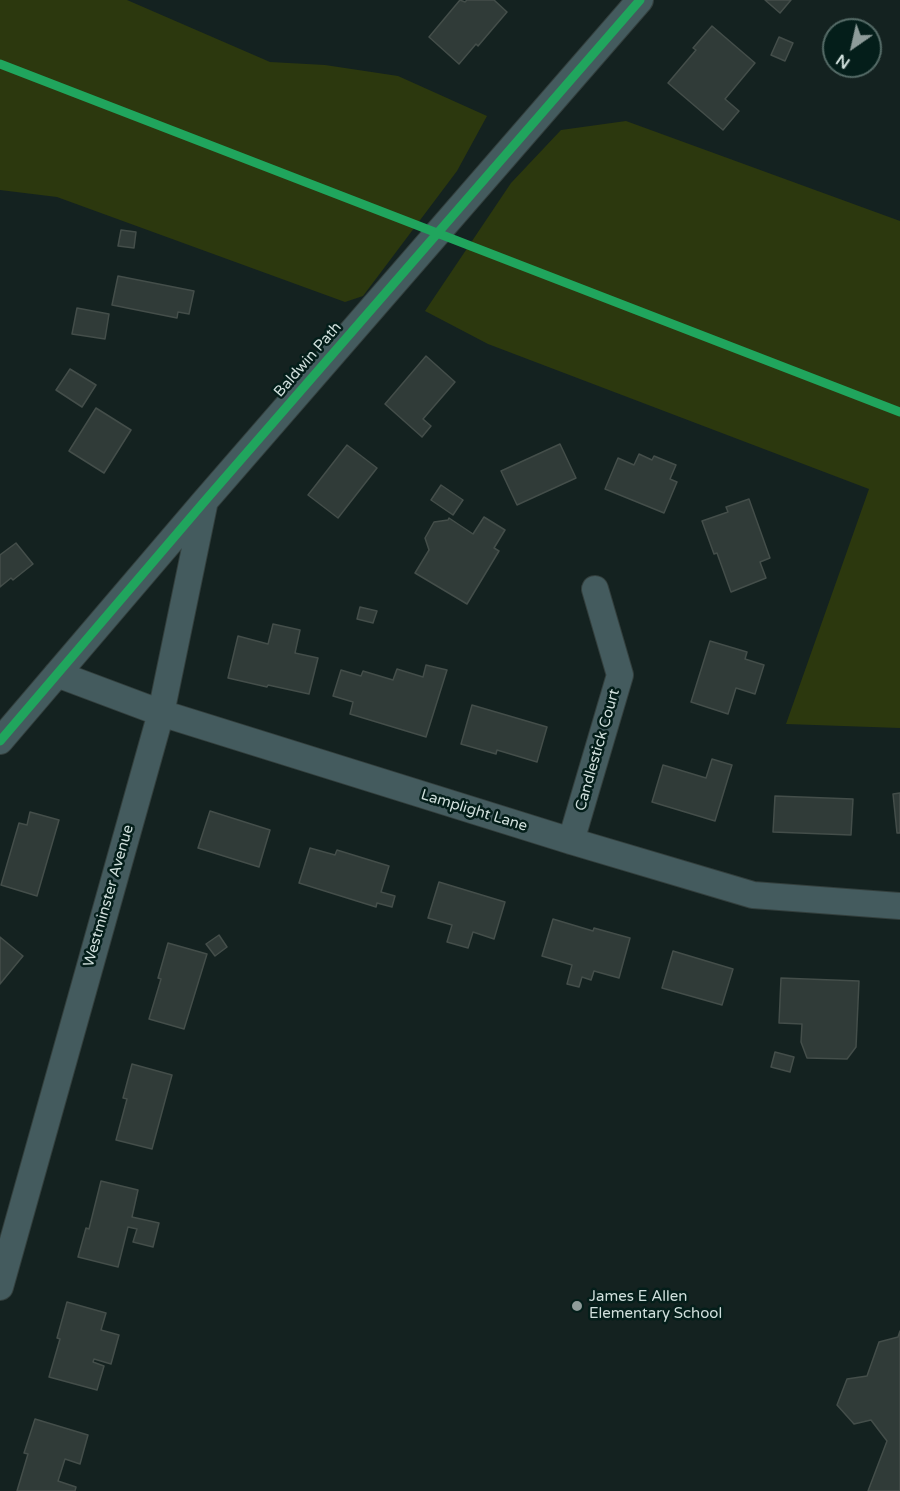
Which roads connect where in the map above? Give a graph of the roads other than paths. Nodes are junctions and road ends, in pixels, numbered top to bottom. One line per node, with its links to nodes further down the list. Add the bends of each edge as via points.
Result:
1 (639, 0): 2 (street, Baldwin Path)
2 (204, 502): 4 (street, Baldwin Path); 5 (street, Westminster Avenue)
3 (595, 589): 7 (street, Candlestick Court, via 620,675)
4 (57, 674): 5 (street, Lamplight Lane); 6 (street, Baldwin Path)
5 (160, 713): 7 (street, Lamplight Lane); 9 (street, Westminster Avenue)
6 (0, 741)
7 (571, 841): 8 (street, Lamplight Lane, via 753,895)
8 (900, 906)
9 (0, 1287)

